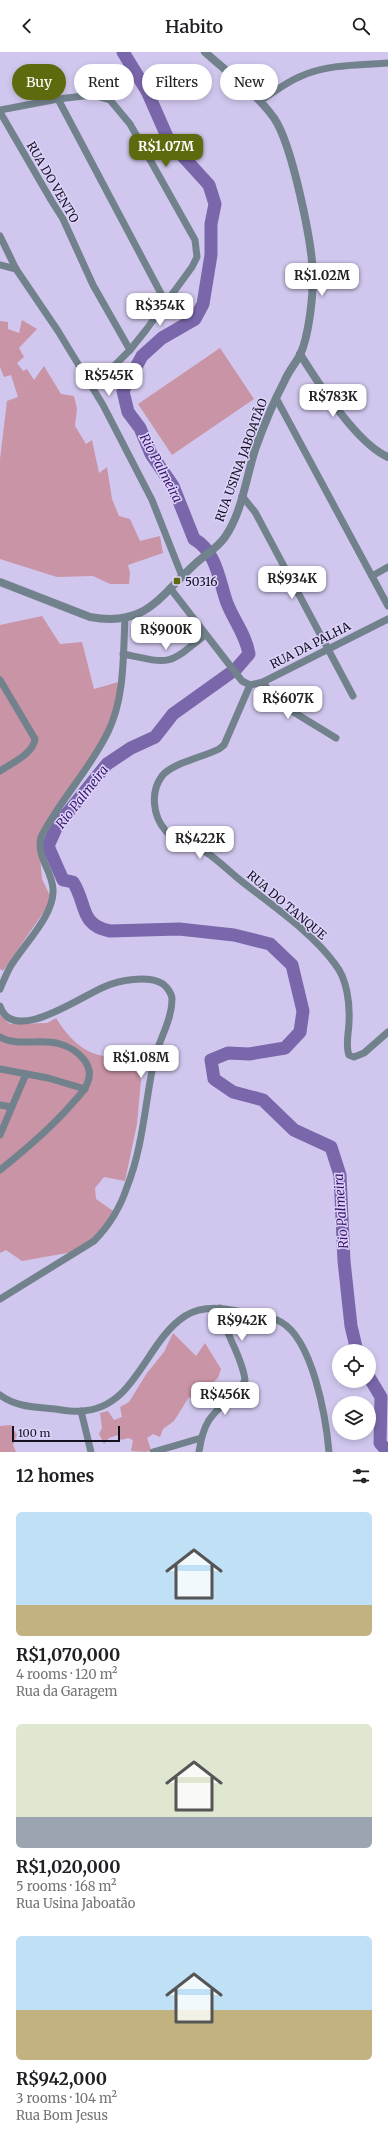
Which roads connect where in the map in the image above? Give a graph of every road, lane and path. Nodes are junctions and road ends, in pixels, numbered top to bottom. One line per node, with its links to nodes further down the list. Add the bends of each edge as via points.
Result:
1 (205, 52): 6 (street, RUA USINA JABOATÃO)
2 (388, 63): 6 (street, via 344,66 310,72 284,85)
3 (66, 98): 11 (street, via 92,95 110,100 118,107 196,240 197,257)
4 (53, 100): 7 (street)
5 (59, 100): 11 (street)
6 (260, 102): 13 (street, RUA USINA JABOATÃO, via 274,118 288,148 312,255 312,302)
7 (0, 111): 12 (street, RUA DO VENTO, via 63,219 90,278)
8 (0, 236): 10 (street)
9 (0, 265): 10 (street)
10 (16, 269): 14 (street)
11 (166, 303): 12 (street)
12 (130, 350): 14 (street)
13 (300, 354): 15 (street, RUA USINA JABOATÃO); 16 (street, via 348,421 371,447)
14 (93, 387): 19 (street, via 152,500)
15 (276, 398): 17 (street, RUA USINA JABOATÃO, via 256,448); 20 (street)
16 (388, 458)
17 (242, 496): 19 (street, RUA USINA JABOATÃO, via 226,536); 27 (street, via 255,512)
18 (388, 568): 20 (street)
19 (182, 576): 22 (street, RUA USINA JABOATÃO)
20 (372, 576): 23 (street)
21 (0, 582): 24 (street, RUA USINA JABOATÃO, via 90,617 106,620)
22 (170, 588): 24 (street, RUA USINA JABOATÃO, via 147,610); 26 (street)
23 (388, 606)
24 (125, 618): 28 (street)
25 (388, 618): 27 (street, RUA DA PALHA)
26 (205, 635): 28 (street, via 172,660 159,662); 31 (street, via 242,681)
27 (329, 648): 30 (street, RUA DA PALHA); 32 (street)
28 (123, 654): 35 (street, via 118,701 109,730 41,837 41,856 53,889 49,908 9,969)
29 (0, 680): 34 (street, via 35,738 29,751)
30 (263, 682): 31 (street, RUA DA PALHA); 33 (street, via 277,702)
31 (250, 685): 37 (street, RUA DO TANQUE, via 224,745 209,754 179,765 162,776 155,791 157,817 174,840 207,853 292,922 336,964 343,979 348,1001 349,1055 354,1057 364,1052)
32 (353, 696)
33 (336, 738)
34 (0, 771)
35 (0, 989)
36 (0, 1006): 46 (street, via 13,1020 34,1020 53,1014 106,986 138,980 164,985 172,998 169,1017 154,1059 133,1171 116,1213 94,1240)
37 (388, 1032)
38 (0, 1037): 41 (street, via 14,1041 59,1043 71,1048 79,1053 86,1063 90,1076)
39 (0, 1069): 40 (street)
40 (26, 1074): 41 (street); 43 (street)
41 (85, 1089): 45 (street, via 57,1121)
42 (0, 1105): 43 (street)
43 (10, 1107): 44 (street)
44 (0, 1135)
45 (0, 1170)
46 (0, 1299)
47 (220, 1308): 49 (street, via 205,1308 185,1316 166,1332 122,1394 110,1403); 50 (street, via 224,1326 246,1380 208,1420); 54 (street, via 271,1318 282,1322 291,1332 302,1349 316,1381)
48 (0, 1395): 49 (street, via 19,1405)
49 (81, 1411): 51 (street)
50 (201, 1438): 52 (street); 53 (street)
51 (91, 1452)
52 (153, 1452)
53 (198, 1452)
54 (329, 1452)

